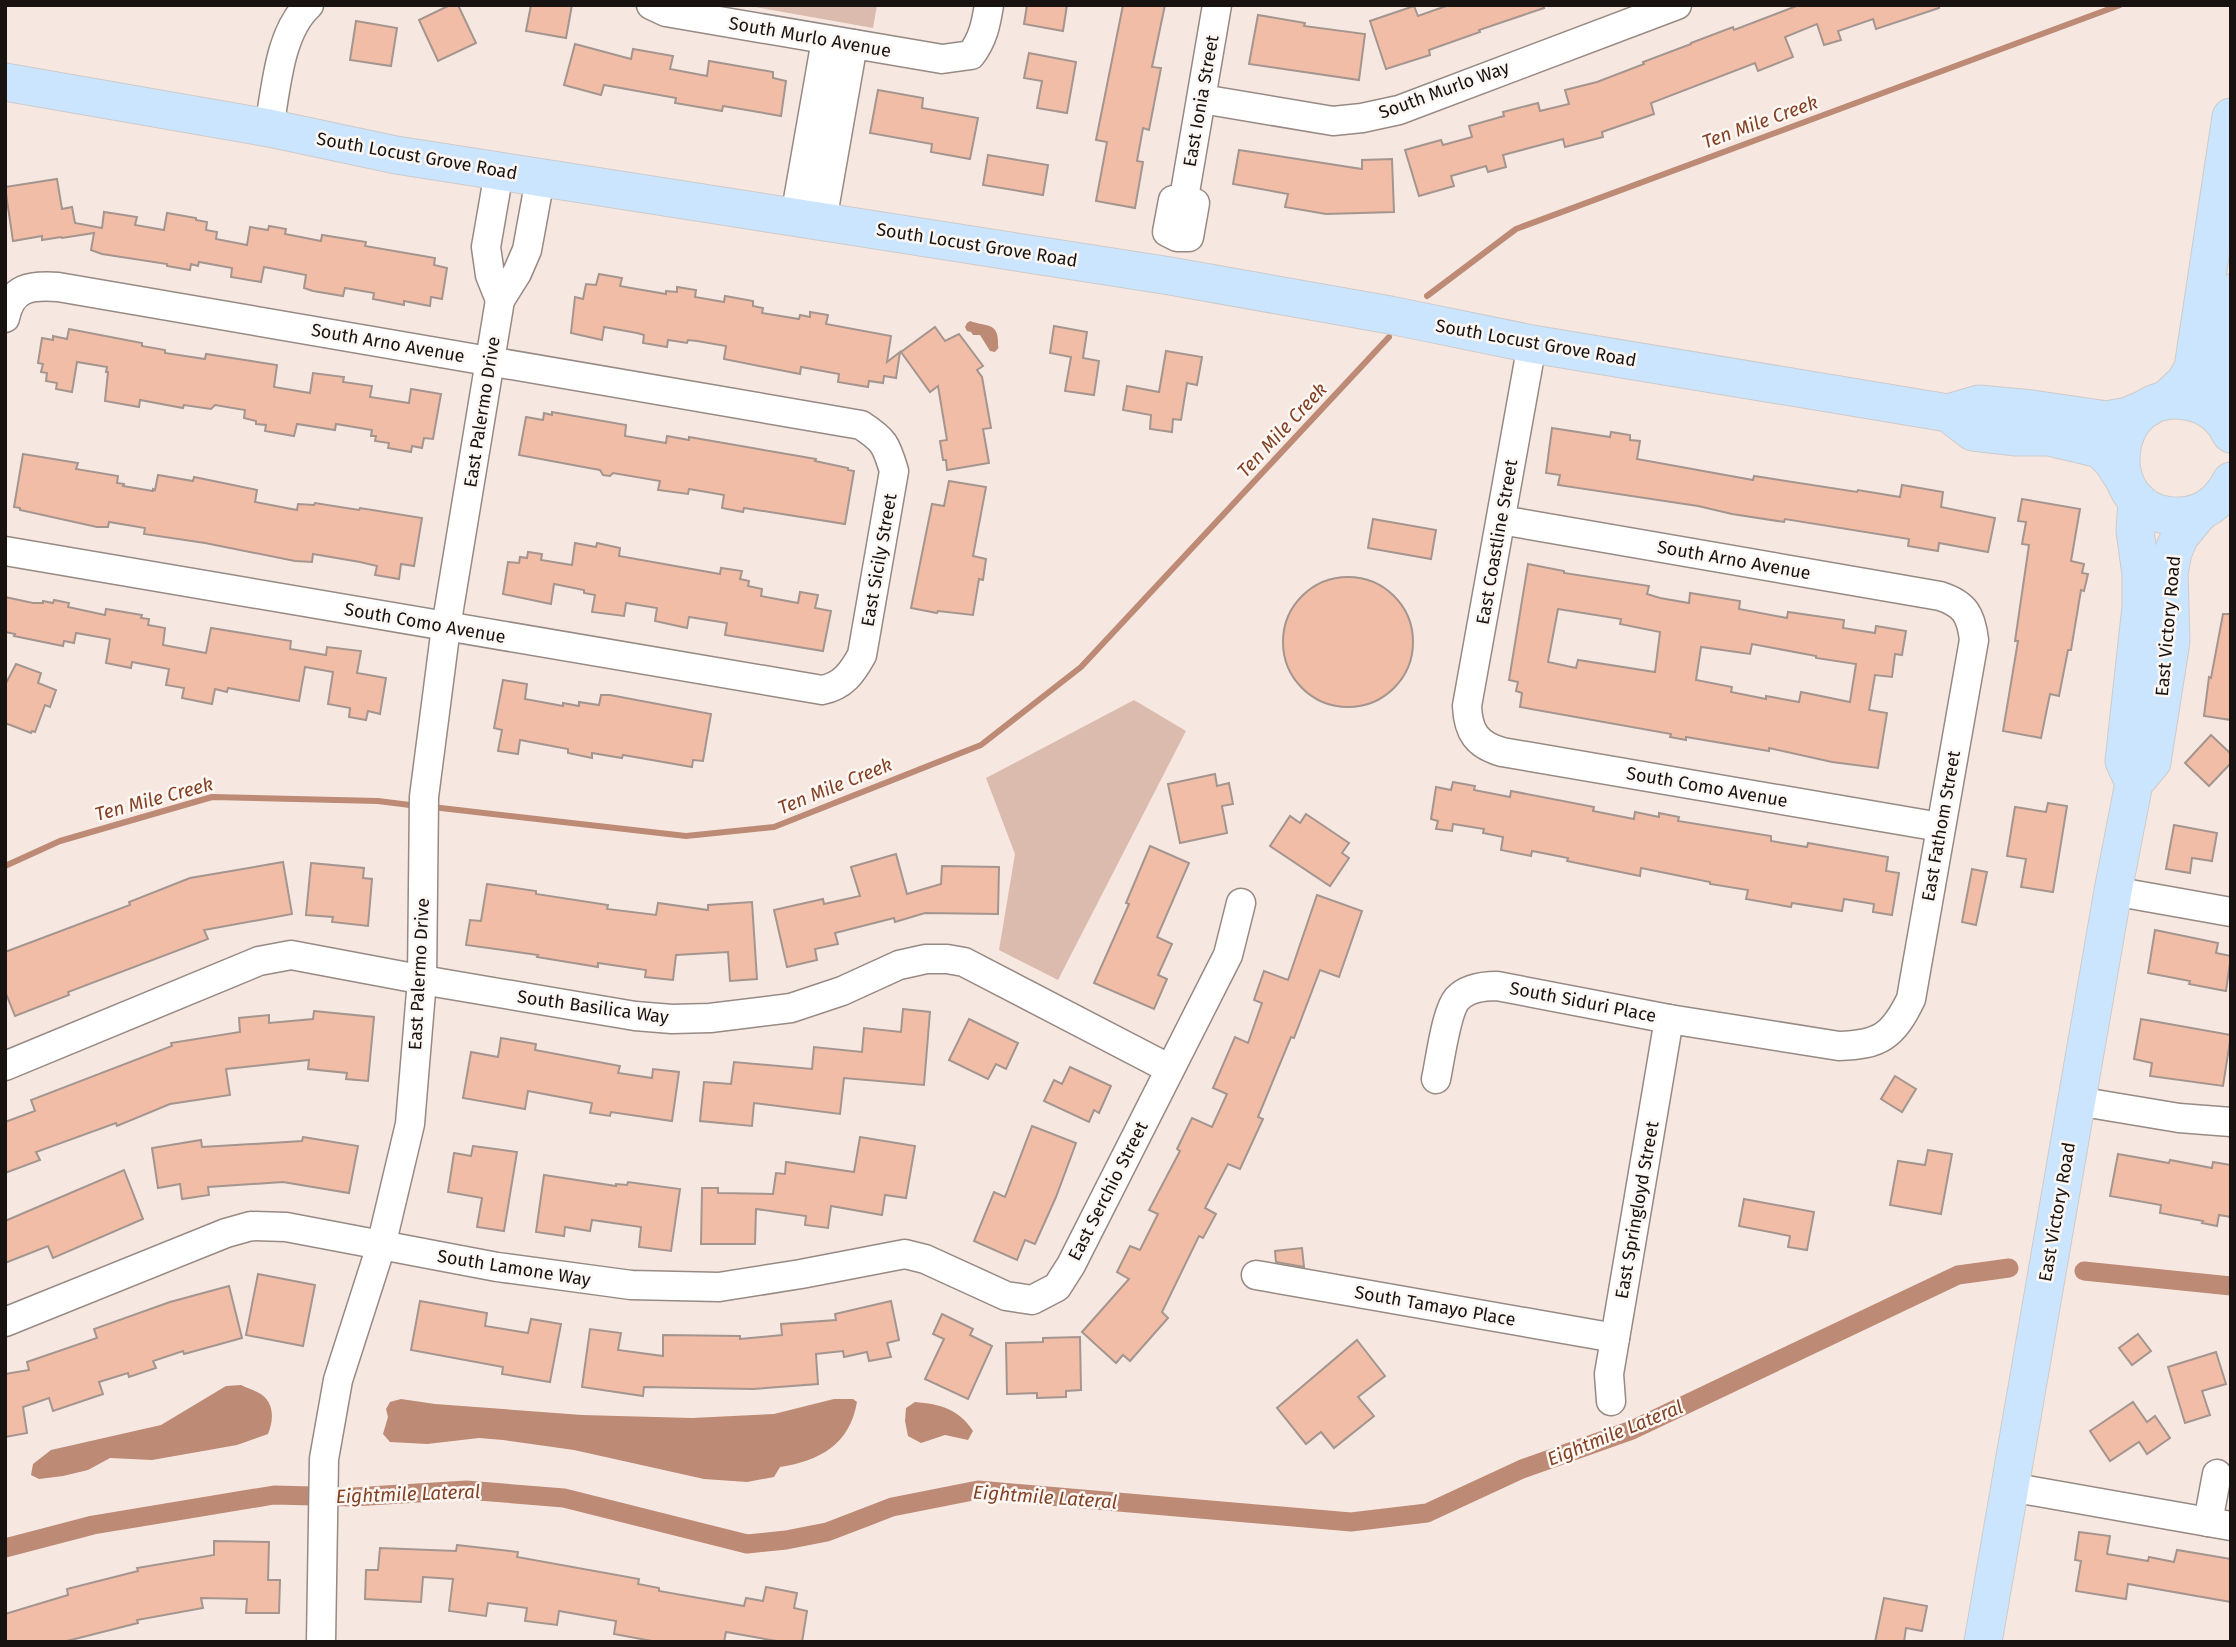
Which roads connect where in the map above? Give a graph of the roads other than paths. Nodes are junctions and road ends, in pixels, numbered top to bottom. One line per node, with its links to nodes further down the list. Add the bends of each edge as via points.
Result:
1 (309, 5): 10 (street, via 288,36)
2 (651, 5): 6 (street, South Murlo Avenue, via 666,12)
3 (989, 5): 6 (street, South Murlo Avenue, via 984,32 971,55 942,59)
4 (1217, 5): 8 (street, East Ionia Street)
5 (1677, 5): 8 (street, South Murlo Way, via 1399,110 1362,118 1333,121)
6 (840, 42): 13 (street)
7 (5, 82): 10 (main road, South Locust Grove Road)
8 (1202, 99): 14 (street, East Ionia Street, via 1184,198 1195,203 1189,237 1177,237)
9 (2231, 117): 20 (main road, via 2193,368 2185,382)
10 (269, 128): 11 (main road, South Locust Grove Road)
11 (499, 172): 12 (main road, South Locust Grove Road); 16 (street, East Palermo Drive, via 486,247)
12 (540, 179): 13 (main road, South Locust Grove Road); 16 (street, East Palermo Drive, via 527,250)
13 (809, 219): 14 (main road, South Locust Grove Road)
14 (1170, 276): 18 (main road, South Locust Grove Road)
15 (2231, 293): 22 (main road, via 2220,380)
16 (500, 300): 19 (street, East Palermo Drive)
17 (5, 318): 19 (street, South Arno Avenue, via 19,292 35,285)
18 (1531, 344): 21 (main road, South Locust Grove Road); 26 (street, East Coastline Street)
19 (492, 360): 23 (street, South Arno Avenue, via 861,425); 29 (street, East Palermo Drive)
20 (2157, 404): 21 (main road, South Locust Grove Road, via 2107,420 1979,404); 22 (main road, via 2182,399 2199,403 2221,419); 24 (main road, East Victory Road, via 2135,418 2120,448)
21 (1948, 413): 24 (main road, South Locust Grove Road, via 1973,432 2049,437 2100,449)
22 (2230, 433)
23 (878, 436): 30 (street, East Sicily Street, via 888,448 894,471 862,655)
24 (2130, 489): 25 (main road, via 2159,513 2172,516 2186,516); 32 (main road, East Victory Road, via 2141,574 2124,761)
25 (2218, 502): 32 (main road, East Victory Road, via 2180,536 2173,552 2169,573 2171,641 2152,762)
26 (1501, 520): 28 (street, South Arno Avenue, via 1940,596); 31 (street, East Coastline Street, via 1467,706 1468,722)
27 (5, 551): 29 (street, South Como Avenue)
28 (1964, 608): 33 (street, East Fathom Street, via 1974,640)
29 (446, 626): 30 (street, South Como Avenue, via 822,690); 37 (street, East Palermo Drive, via 424,807)
30 (843, 681)
31 (1477, 739): 33 (street, South Como Avenue, via 1502,752)
32 (2134, 783): 34 (main road, East Victory Road)
33 (1940, 827): 39 (street, East Fathom Street, via 1911,999)
34 (2113, 891): 36 (street); 43 (main road, East Victory Road)
35 (1241, 903): 41 (street, East Serchio Street, via 1228,955)
36 (2231, 912)
37 (422, 980): 40 (street, South Basilica Way, via 290,956 273,957); 41 (street, South Basilica Way, via 635,1016 710,1018 791,1008 899,965 947,959 964,962); 45 (street, East Palermo Drive, via 410,1124)
38 (1669, 1019): 39 (street, South Siduri Place, via 1839,1046 1863,1045); 42 (street, South Siduri Place, via 1482,986 1457,999 1450,1012); 49 (street, East Springloyd Street)
39 (1884, 1037)
40 (5, 1066)
41 (1170, 1069): 47 (street, East Serchio Street, via 1072,1265 1057,1287)
42 (1436, 1079)
43 (2077, 1101): 44 (street); 52 (main road, East Victory Road)
44 (2231, 1122)
45 (381, 1246): 47 (street, South Lamone Way, via 631,1285 707,1287 905,1254 1006,1296); 48 (street, South Lamone Way, via 286,1227 251,1226); 54 (street, East Palermo Drive, via 338,1380 324,1459)
46 (1256, 1275): 49 (street, South Tamayo Place)
47 (1032, 1300)
48 (5, 1322)
49 (1615, 1338): 50 (street, East Springloyd Street, via 1609,1374)
50 (1611, 1401)
51 (2217, 1474): 53 (street)
52 (2010, 1487): 53 (street); 55 (main road, East Victory Road)
53 (2220, 1524)
54 (321, 1642)
55 (1983, 1642)

